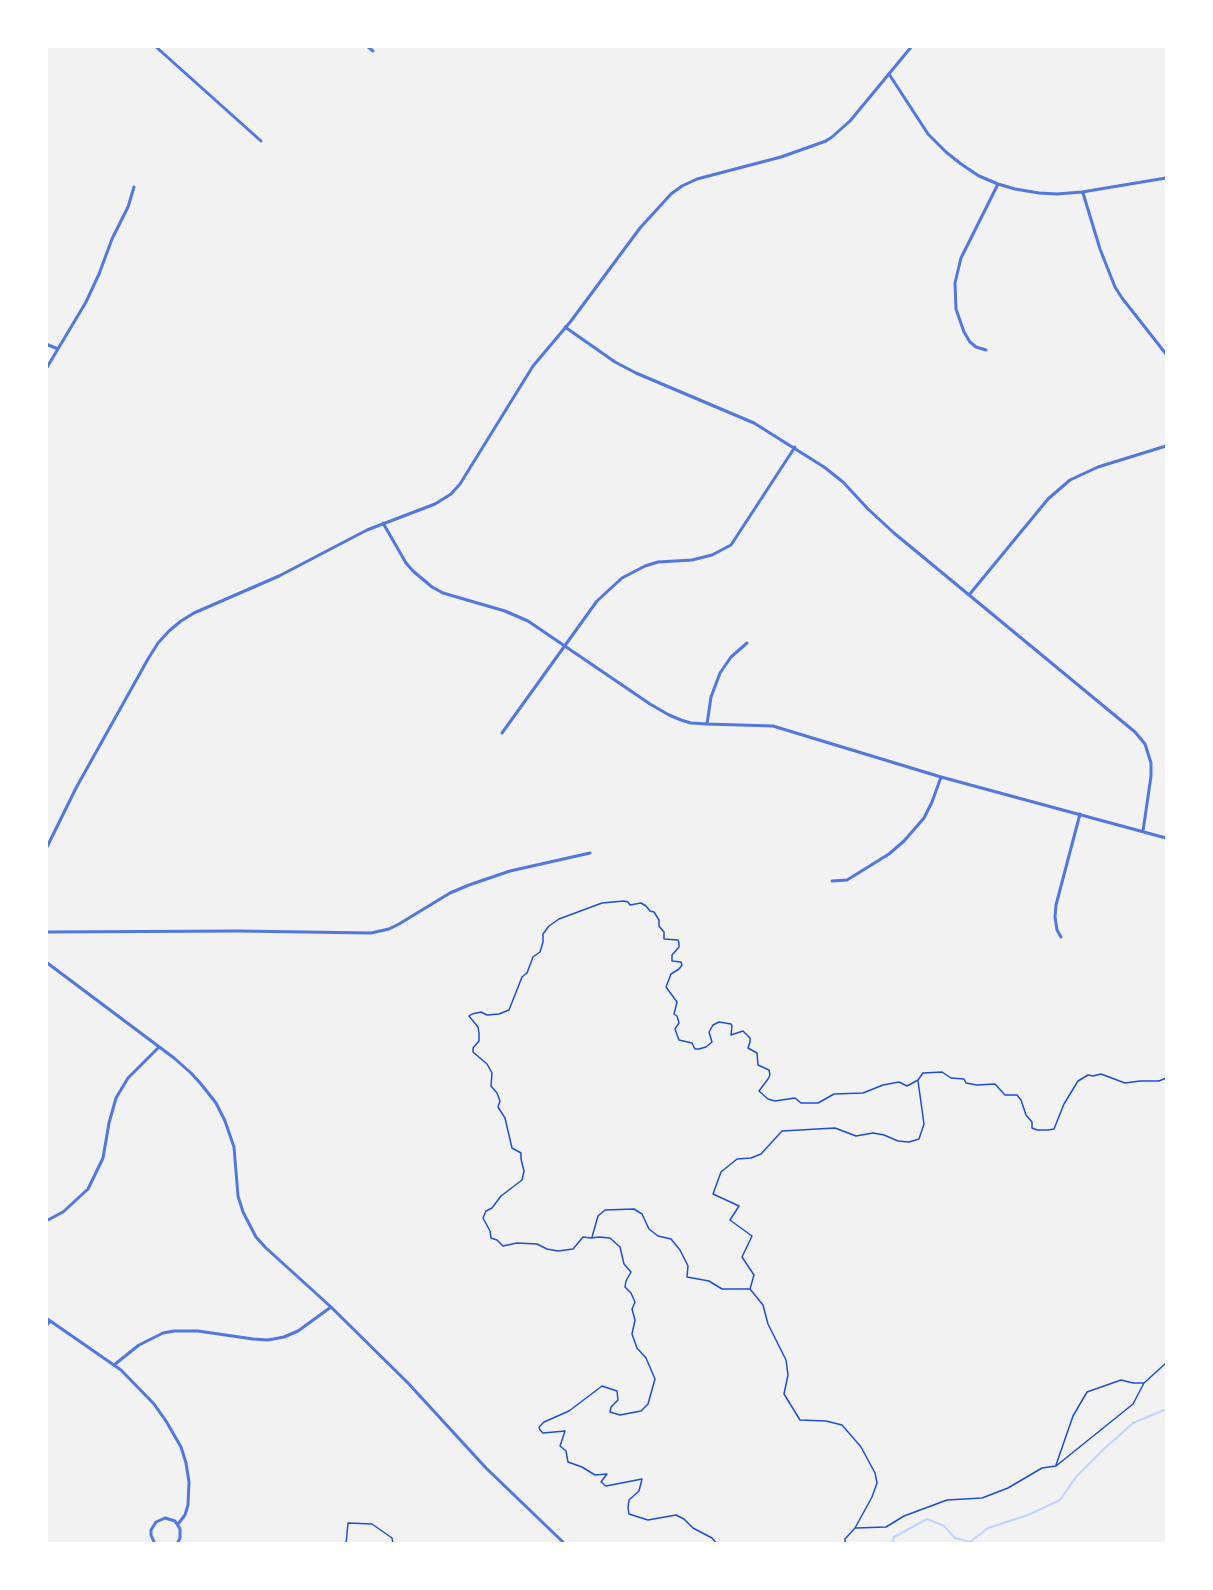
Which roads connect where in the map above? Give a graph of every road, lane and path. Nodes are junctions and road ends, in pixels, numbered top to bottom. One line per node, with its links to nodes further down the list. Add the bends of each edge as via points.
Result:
1 (155, 46): 6 (street)
2 (367, 46): 4 (street)
3 (912, 46): 5 (street)
4 (373, 51)
5 (889, 74): 8 (street, via 928,134 961,164); 11 (street, via 850,121 826,141 697,179 671,194 640,228)
6 (261, 141)
7 (1167, 178): 10 (street)
8 (998, 184): 10 (street, via 1039,193); 14 (street, via 961,258 955,283 956,309 964,333 976,347)
9 (134, 187): 13 (street, via 86,302)
10 (1082, 192): 15 (street, via 1115,287)
11 (566, 327): 18 (street, via 615,362 754,423); 19 (street, via 533,366 451,494)
12 (46, 344): 13 (street)
13 (58, 349): 16 (street)
14 (986, 350)
15 (1167, 354)
16 (46, 369)
17 (1167, 446): 20 (street, via 1098,467 1070,480 1048,499)
18 (795, 447): 20 (street, via 843,482 868,510); 22 (street, via 731,544 712,555 658,562 622,578 597,601)
19 (383, 524): 22 (street, via 412,571 432,587 505,611); 29 (street, via 194,613 169,631 148,660)
20 (969, 595): 27 (street, via 1145,744 1151,776)
21 (747, 643): 23 (street, via 720,673)
22 (566, 646): 23 (street, via 669,715); 24 (street)
23 (707, 724): 25 (street, via 773,726)
24 (502, 733)
25 (941, 777): 26 (street); 31 (street, via 924,818 904,841 848,880)
26 (1080, 814): 27 (street); 33 (street, via 1056,905)
27 (1143, 832): 28 (street)
28 (1167, 838)
29 (46, 849)
30 (590, 853): 32 (street, via 510,871 469,885 389,929 371,933)
31 (832, 881)
32 (46, 932)
33 (1061, 937)
34 (46, 962): 35 (street)
35 (159, 1047): 38 (street, via 128,1078 116,1098 103,1158 88,1189 63,1212); 41 (street, via 191,1073 216,1103 234,1147 238,1196 256,1237)
36 (1167, 1078): 37 (path, via 1125,1083 1101,1074 1088,1075 1078,1081 1054,1129 1048,1130 1032,1128 1017,1095 1005,1095 994,1084 966,1083 942,1072 923,1072)
37 (918, 1080): 39 (path, via 907,1086 899,1082 883,1085 857,1095 834,1094 818,1103 801,1103 795,1098 768,1099 759,1091 770,1075 769,1070 758,1065 757,1053 748,1048 750,1038 743,1031 731,1035 731,1024 719,1022 709,1032 711,1041 706,1047 695,1049 692,1043 679,1040 675,1029 679,1023 674,1014 677,1002 666,987 671,974 682,965 672,961 679,943 664,939 654,912 640,903 630,905 624,901 602,903 559,919 543,934 540,952 522,977 509,1010 469,1016 479,1033 473,1052 492,1073 491,1086 500,1101 498,1107 505,1118 512,1148 521,1153 524,1172 522,1180 501,1196 483,1218 491,1238 503,1246 537,1244 558,1251 573,1249 582,1237); 40 (path, via 924,1124 919,1139 898,1141 873,1133 856,1136 835,1128 782,1131 761,1154 736,1159 721,1172 713,1194 739,1206 730,1220 752,1236 742,1257 754,1275)
38 (46, 1221)
39 (591, 1238): 40 (path, via 598,1216 605,1210 634,1209 642,1214 649,1229 671,1239 681,1250 688,1266 687,1277 710,1281 722,1289); 56 (path, via 610,1238 620,1247 624,1264 631,1272 625,1287 635,1302 632,1334 655,1379 648,1404 641,1411 620,1415 610,1412 618,1400 618,1391 602,1386 569,1411 544,1422 540,1430 565,1431 561,1446 568,1462 595,1475 607,1474 601,1482 606,1485 642,1479 639,1491 629,1500 629,1514 648,1520 676,1515)
40 (750, 1289): 50 (path, via 763,1305 786,1360 784,1394 800,1420 842,1425 861,1447 875,1473 877,1483)
41 (331, 1307): 46 (street, via 298,1331 268,1340 198,1330 164,1333 139,1345); 55 (street)
42 (46, 1318): 43 (street)
43 (50, 1321): 44 (street); 46 (street)
44 (46, 1326)
45 (1167, 1363): 47 (path)
46 (114, 1365): 49 (street, via 154,1404 181,1448 189,1495 185,1515)
47 (1144, 1383): 48 (path, via 1133,1404); 48 (path, via 1121,1380 1087,1392 1073,1416)
48 (1056, 1466): 50 (path, via 1042,1468 982,1498 947,1500 886,1527)
49 (178, 1524): 51 (street, via 165,1518 156,1522 151,1530); 52 (street, via 181,1534)
50 (855, 1528): 57 (path)
51 (155, 1544)
52 (177, 1544)
53 (346, 1544): 54 (path, via 348,1523 372,1524 392,1538)
54 (393, 1544)
55 (565, 1544)
56 (717, 1544)
57 (845, 1544)

